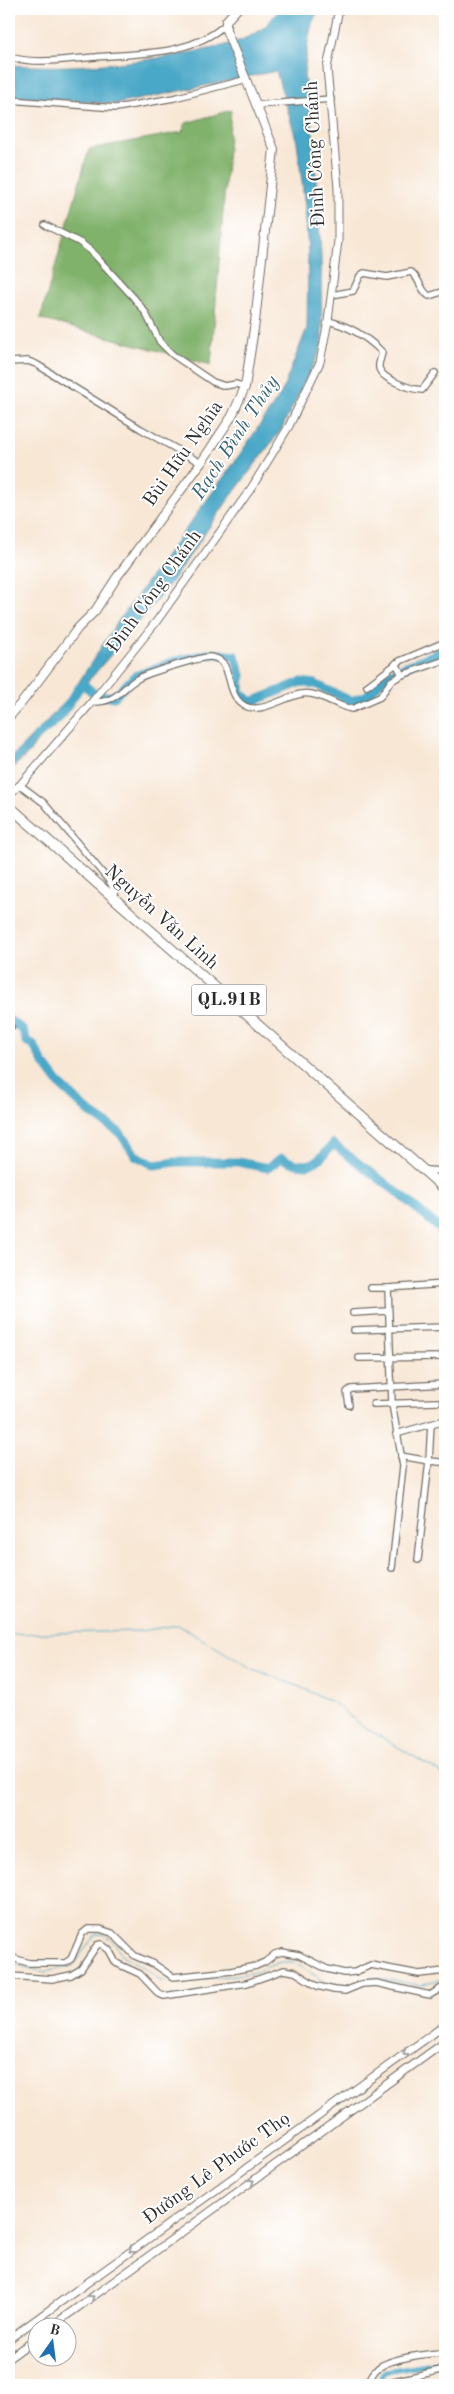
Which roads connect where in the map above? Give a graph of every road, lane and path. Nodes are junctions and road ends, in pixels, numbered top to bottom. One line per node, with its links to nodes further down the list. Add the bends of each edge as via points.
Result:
1 (237, 9): 3 (main road)
2 (339, 9): 6 (street, Đinh Công Chánh, via 328,68)
3 (225, 25): 4 (street, via 200,41 148,54 42,62); 5 (main road, Bùi Hữu Nghĩa)
4 (9, 57)
5 (244, 79): 7 (street, via 174,98 116,108); 8 (main road, Bùi Hữu Nghĩa)
6 (331, 99): 8 (street); 11 (street, Đinh Công Chánh, via 338,188 338,241)
7 (9, 100)
8 (256, 105): 15 (main road, Bùi Hữu Nghĩa, via 274,149)
9 (46, 225): 15 (street, via 91,251 145,312 160,342 172,355 213,382)
10 (445, 291): 11 (street, via 429,296 410,272 388,277 364,273 352,291)
11 (332, 295): 12 (street, Đinh Công Chánh)
12 (328, 320): 14 (street, via 346,325 377,347 382,352 380,370 403,386 422,390); 22 (street, Đinh Công Chánh, via 320,362 308,389 252,487 156,622)
13 (9, 362): 16 (street, via 28,360 36,364)
14 (435, 372)
15 (245, 387): 16 (main road, Bùi Hữu Nghĩa, via 232,416)
16 (201, 463): 23 (main road, Bùi Hữu Nghĩa, via 95,611 78,628)
17 (445, 642): 19 (street)
18 (445, 660): 20 (street)
19 (396, 664): 20 (street); 21 (street)
20 (402, 674): 22 (street, via 390,681 380,697 352,709 308,693 258,708 238,700 223,663 216,658 205,657 144,675 116,697 103,702)
21 (367, 686)
22 (96, 697): 24 (street, Đinh Công Chánh)
23 (9, 718)
24 (20, 785): 25 (street, Đinh Công Chánh); 27 (street, via 44,803 110,882)
25 (9, 794)
26 (11, 808): 27 (highway, Nguyễn Văn Linh / QL.91B)
27 (115, 898): 28 (highway, Nguyễn Văn Linh / QL.91B, via 293,1058)
28 (425, 1170): 29 (street); 30 (highway, Nguyễn Văn Linh / QL.91B)
29 (445, 1171)
30 (445, 1189)
31 (445, 1284): 33 (street)
32 (371, 1288): 33 (street)
33 (388, 1288): 34 (street)
34 (388, 1311): 35 (street); 37 (street)
35 (353, 1313)
36 (445, 1327): 37 (street)
37 (388, 1328): 38 (street); 41 (street)
38 (354, 1330)
39 (445, 1357): 41 (street)
40 (359, 1358): 41 (street)
41 (390, 1358): 43 (street)
42 (445, 1384): 43 (street)
43 (391, 1385): 46 (street); 47 (street, via 349,1389)
44 (437, 1402): 46 (street)
45 (374, 1404): 46 (street)
46 (392, 1404): 50 (street)
47 (349, 1405)
48 (445, 1420): 49 (street)
49 (432, 1424): 50 (street); 52 (street)
50 (396, 1434): 51 (street)
51 (401, 1456): 52 (street); 55 (street, via 403,1471)
52 (429, 1461): 53 (street); 54 (street)
53 (440, 1462)
54 (418, 1560)
55 (392, 1568)
56 (9, 1957): 57 (street, via 29,1963 65,1963 71,1959 82,1934 88,1929 100,1929 112,1933 135,1956 173,1977 256,1966 282,1952 299,1955 327,1970 344,1973 371,1965 419,1974)
57 (445, 1971)
58 (9, 1976): 59 (street, via 52,1979 71,1975 81,1969 101,1944 109,1950 116,1963 140,1974 159,1994 168,1996 256,1981 284,1970 294,1972 317,1986 334,1990 345,1991 362,1984 376,1983 430,1995)
59 (445, 1986)
60 (445, 2025): 63 (street, Đường Lê Phước Thọ, one-way to 63)
61 (445, 2042): 64 (street, Đường Lê Phước Thọ, one-way to 61)
62 (9, 2188): 65 (street)
63 (219, 2188): 64 (street); 67 (street, Đường Lê Phước Thọ, one-way to 67)
64 (227, 2200): 66 (street, Đường Lê Phước Thọ, one-way to 64)
65 (9, 2212)
66 (66, 2316)
67 (9, 2339)
68 (28, 2344): 70 (street)
69 (445, 2354): 72 (street, via 384,2365 374,2372)
70 (9, 2358)
71 (445, 2370): 73 (street, via 394,2380)
72 (368, 2385)
73 (388, 2385)

